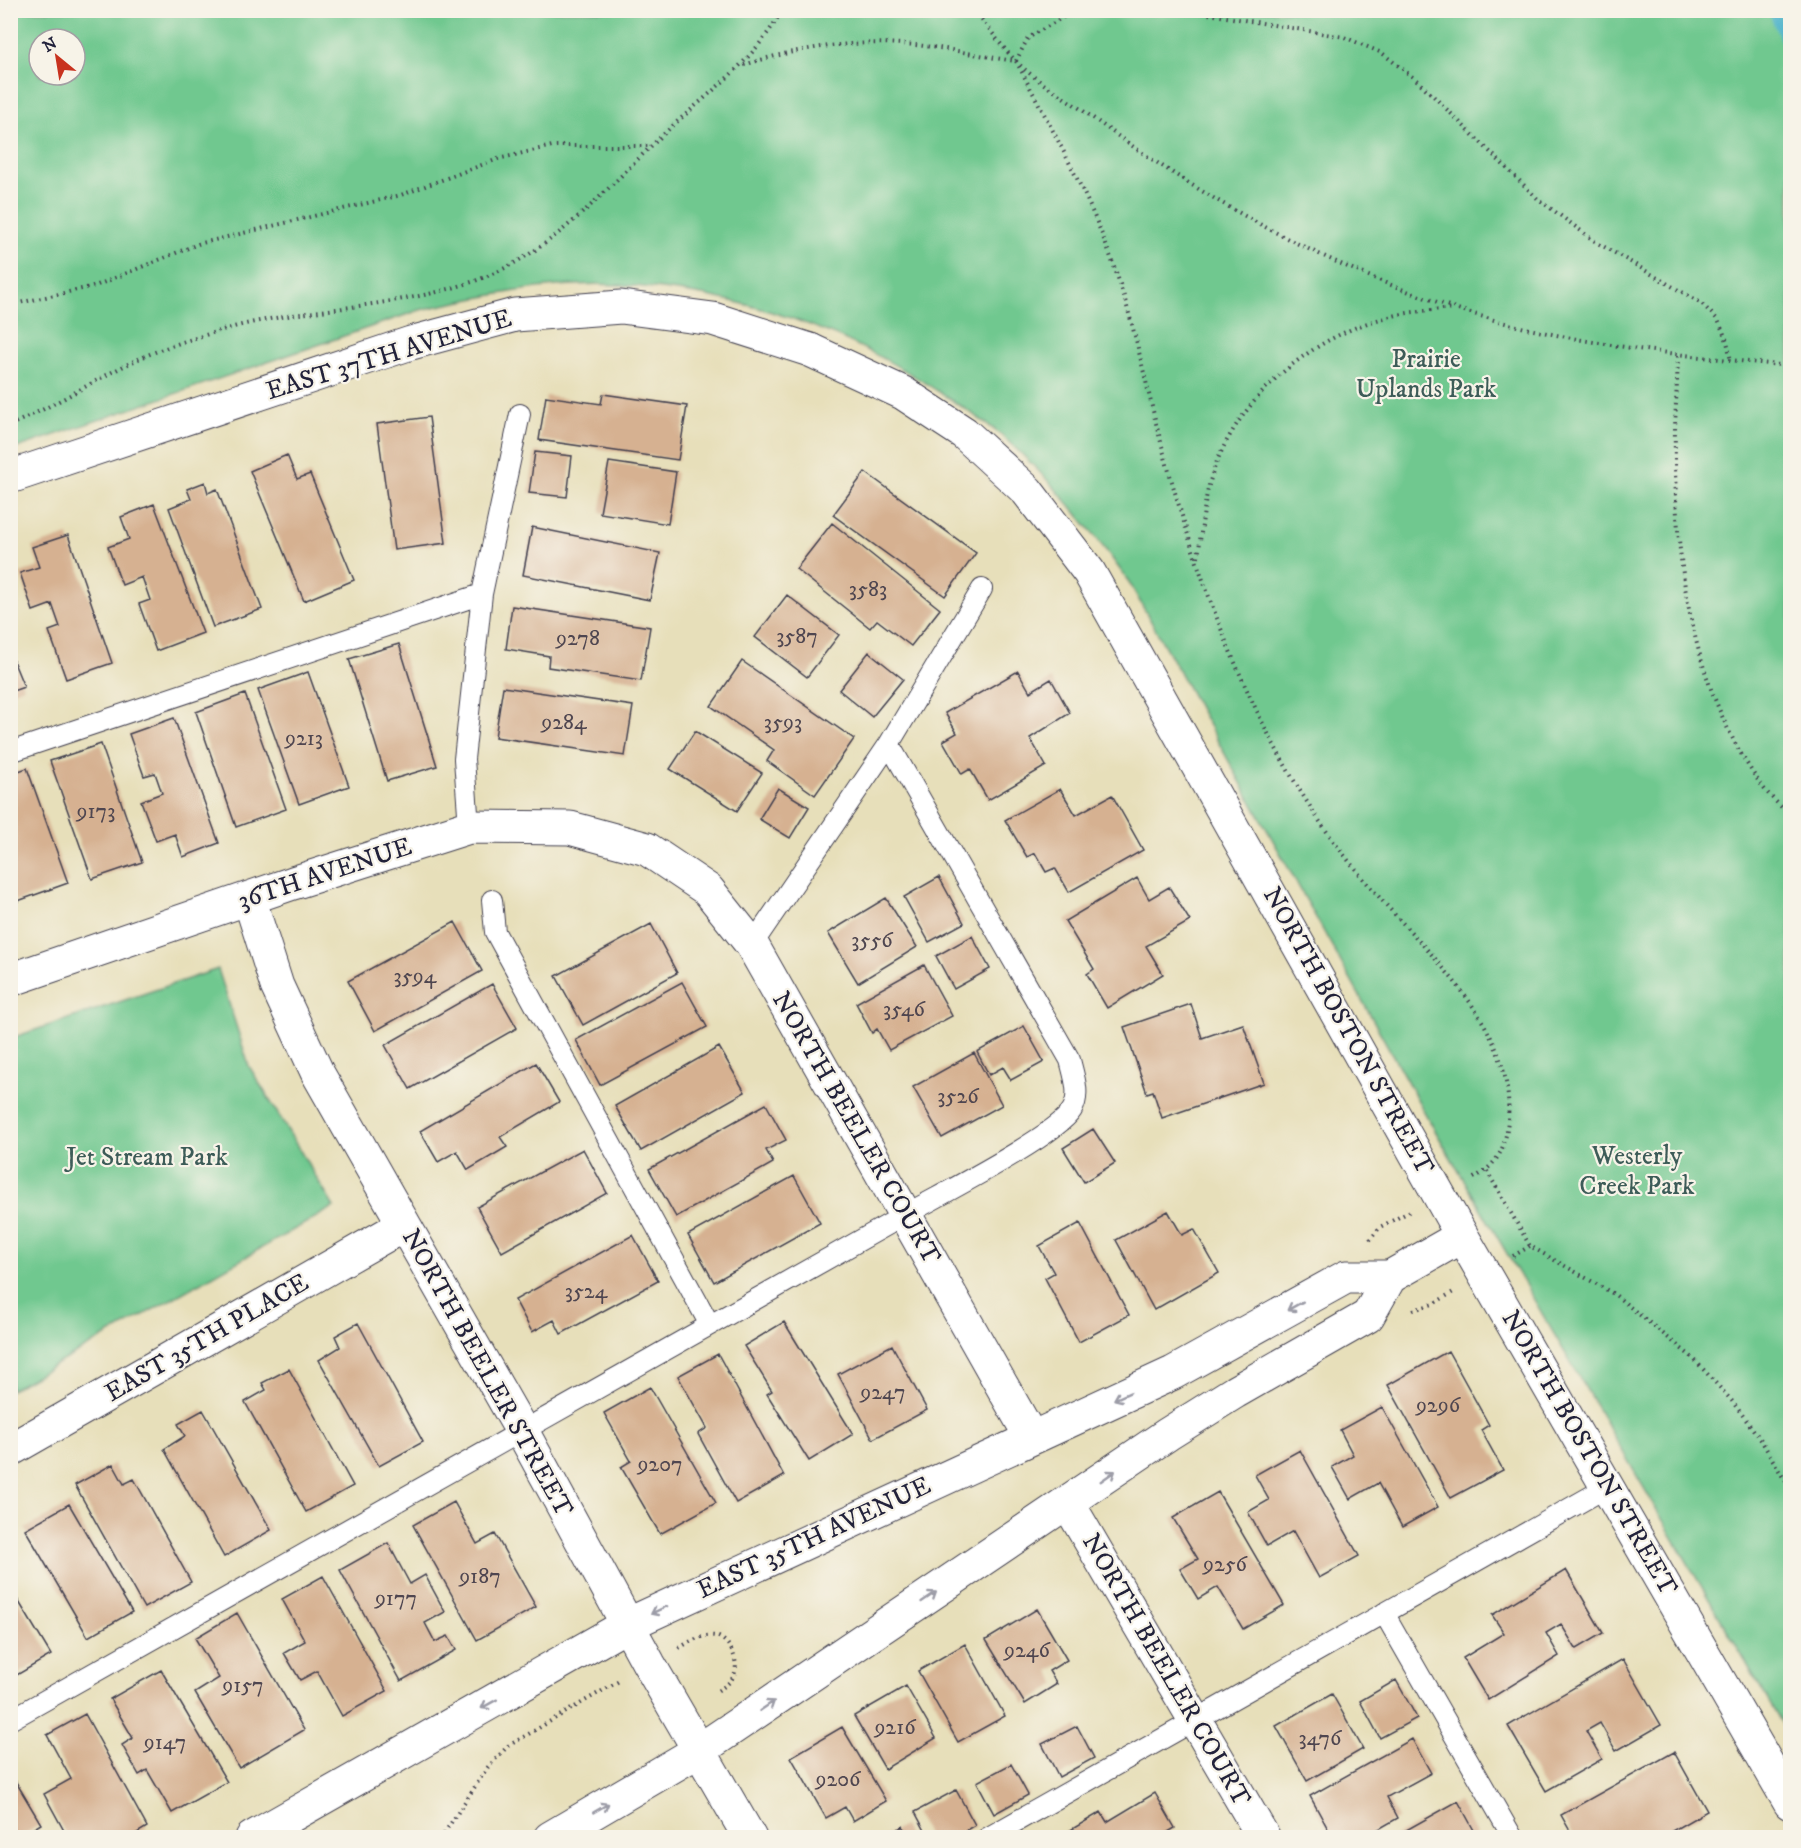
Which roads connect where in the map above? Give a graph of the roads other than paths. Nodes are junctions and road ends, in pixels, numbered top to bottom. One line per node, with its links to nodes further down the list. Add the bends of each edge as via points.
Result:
1 (810, 350): 3 (street, EAST 37TH AVENUE, via 713,319 621,307 515,315 411,343); 16 (street, NORTH BOSTON STREET, via 903,393 964,433 1027,491 1089,572)
2 (520, 414): 5 (lane)
3 (10, 477)
4 (982, 589): 6 (lane)
5 (482, 594): 7 (lane); 8 (lane, via 464,759)
6 (889, 744): 12 (lane); 14 (lane, via 1070,1060 1077,1086 1073,1109 1052,1130)
7 (10, 752)
8 (469, 827): 9 (street, 36TH AVENUE, via 570,828); 10 (street, 36TH AVENUE)
9 (647, 849): 12 (street, NORTH BEELER COURT, via 708,890)
10 (249, 898): 13 (street, 36TH AVENUE); 15 (street, NORTH BEELER STREET, via 277,986 317,1072)
11 (492, 900): 18 (lane, via 495,932)
12 (752, 945): 14 (street, NORTH BEELER COURT)
13 (10, 980)
14 (905, 1215): 18 (lane); 20 (street, NORTH BEELER COURT)
15 (404, 1226): 19 (street, NORTH BEELER STREET); 21 (street, EAST 35TH PLACE)
16 (1462, 1236): 17 (street, EAST 35TH AVENUE); 22 (street, NORTH BOSTON STREET)
17 (1390, 1277): 20 (street, EAST 35TH AVENUE, one-way to 20, via 1346,1277 1173,1373); 23 (street, one-way to 17, via 1235,1392 1368,1316)
18 (710, 1325): 19 (lane)
19 (522, 1431): 25 (street, NORTH BEELER STREET); 27 (lane)
20 (1031, 1437): 25 (street, EAST 35TH AVENUE, one-way to 25)
21 (10, 1450)
22 (1609, 1486): 24 (lane); 29 (street, NORTH BOSTON STREET)
23 (1068, 1503): 26 (street, NORTH BEELER COURT); 28 (street, one-way to 23)
24 (1384, 1613): 26 (lane); 35 (lane)
25 (627, 1625): 28 (street, NORTH BEELER STREET); 31 (street, EAST 35TH AVENUE, one-way to 31)
26 (1196, 1719): 30 (lane); 34 (street, NORTH BEELER COURT)
27 (10, 1720)
28 (700, 1750): 32 (street, one-way to 28); 33 (street, NORTH BEELER STREET)
29 (1791, 1803)
30 (995, 1836)
31 (252, 1838)
32 (550, 1838)
33 (750, 1838)
34 (1264, 1838)
35 (1513, 1838)

